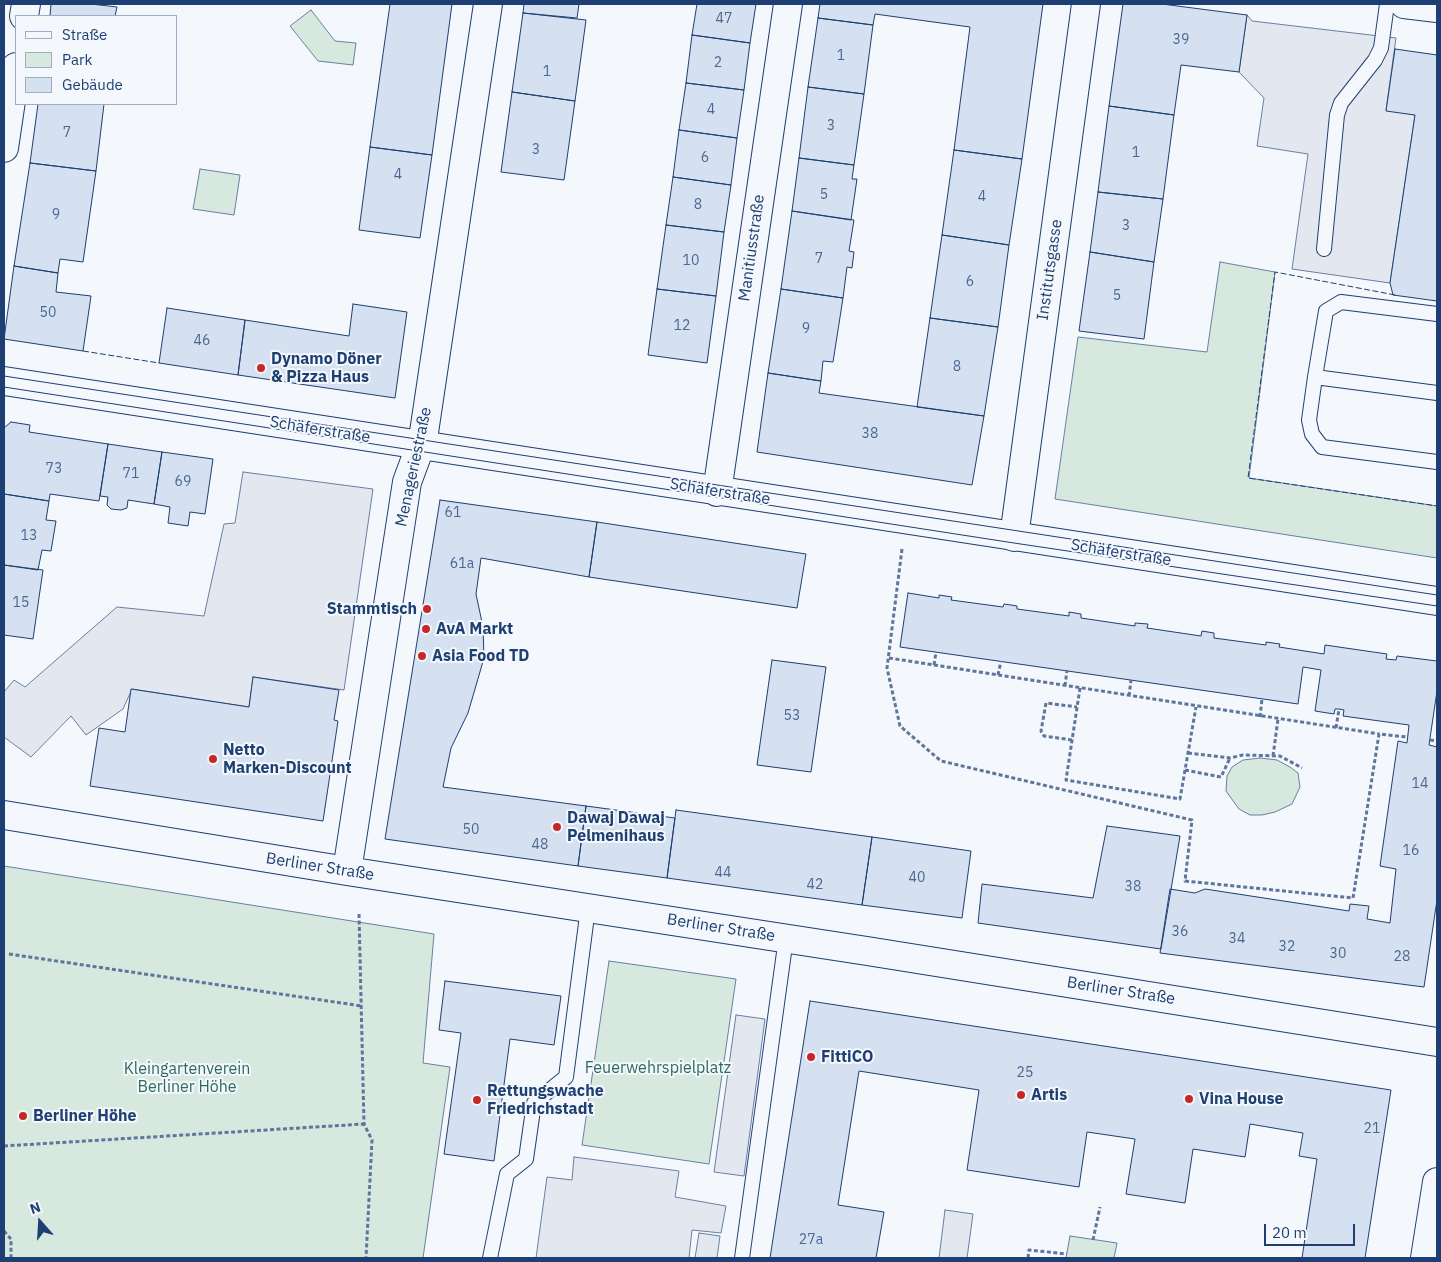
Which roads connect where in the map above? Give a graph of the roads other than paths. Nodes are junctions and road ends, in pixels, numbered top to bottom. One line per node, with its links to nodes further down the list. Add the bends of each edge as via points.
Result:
1 (488, 4): 13 (street, Menageriestraße)
2 (788, 4): 15 (street, Manitiusstraße)
3 (1086, 4): 16 (street, Institutsgasse)
4 (1403, 4): 5 (street); 8 (lane, via 1375,60 1340,103 1336,115)
5 (1437, 8)
6 (14, 61): 7 (street)
7 (4, 148)
8 (1324, 249)
9 (1437, 314): 10 (lane, via 1341,302 1326,311)
10 (1315, 377): 12 (lane); 14 (lane, via 1309,420 1312,434 1322,447)
11 (4, 381): 13 (street, Schäferstraße)
12 (1437, 393)
13 (421, 445): 15 (street, Schäferstraße); 19 (street, Menageriestraße, via 407,482)
14 (1437, 462)
15 (717, 492): 16 (street, Schäferstraße)
16 (1014, 537): 17 (street, Schäferstraße)
17 (1437, 601)
18 (4, 815): 19 (street, Berliner Straße)
19 (347, 871): 20 (street, Berliner Straße)
20 (588, 908): 21 (street, Berliner Straße); 24 (lane, via 566,1077 534,1103 526,1159 507,1174)
21 (786, 938): 22 (street, Berliner Straße); 25 (lane)
22 (1437, 1042)
23 (1437, 1182): 26 (street)
24 (490, 1258)
25 (742, 1258)
26 (1425, 1258)

